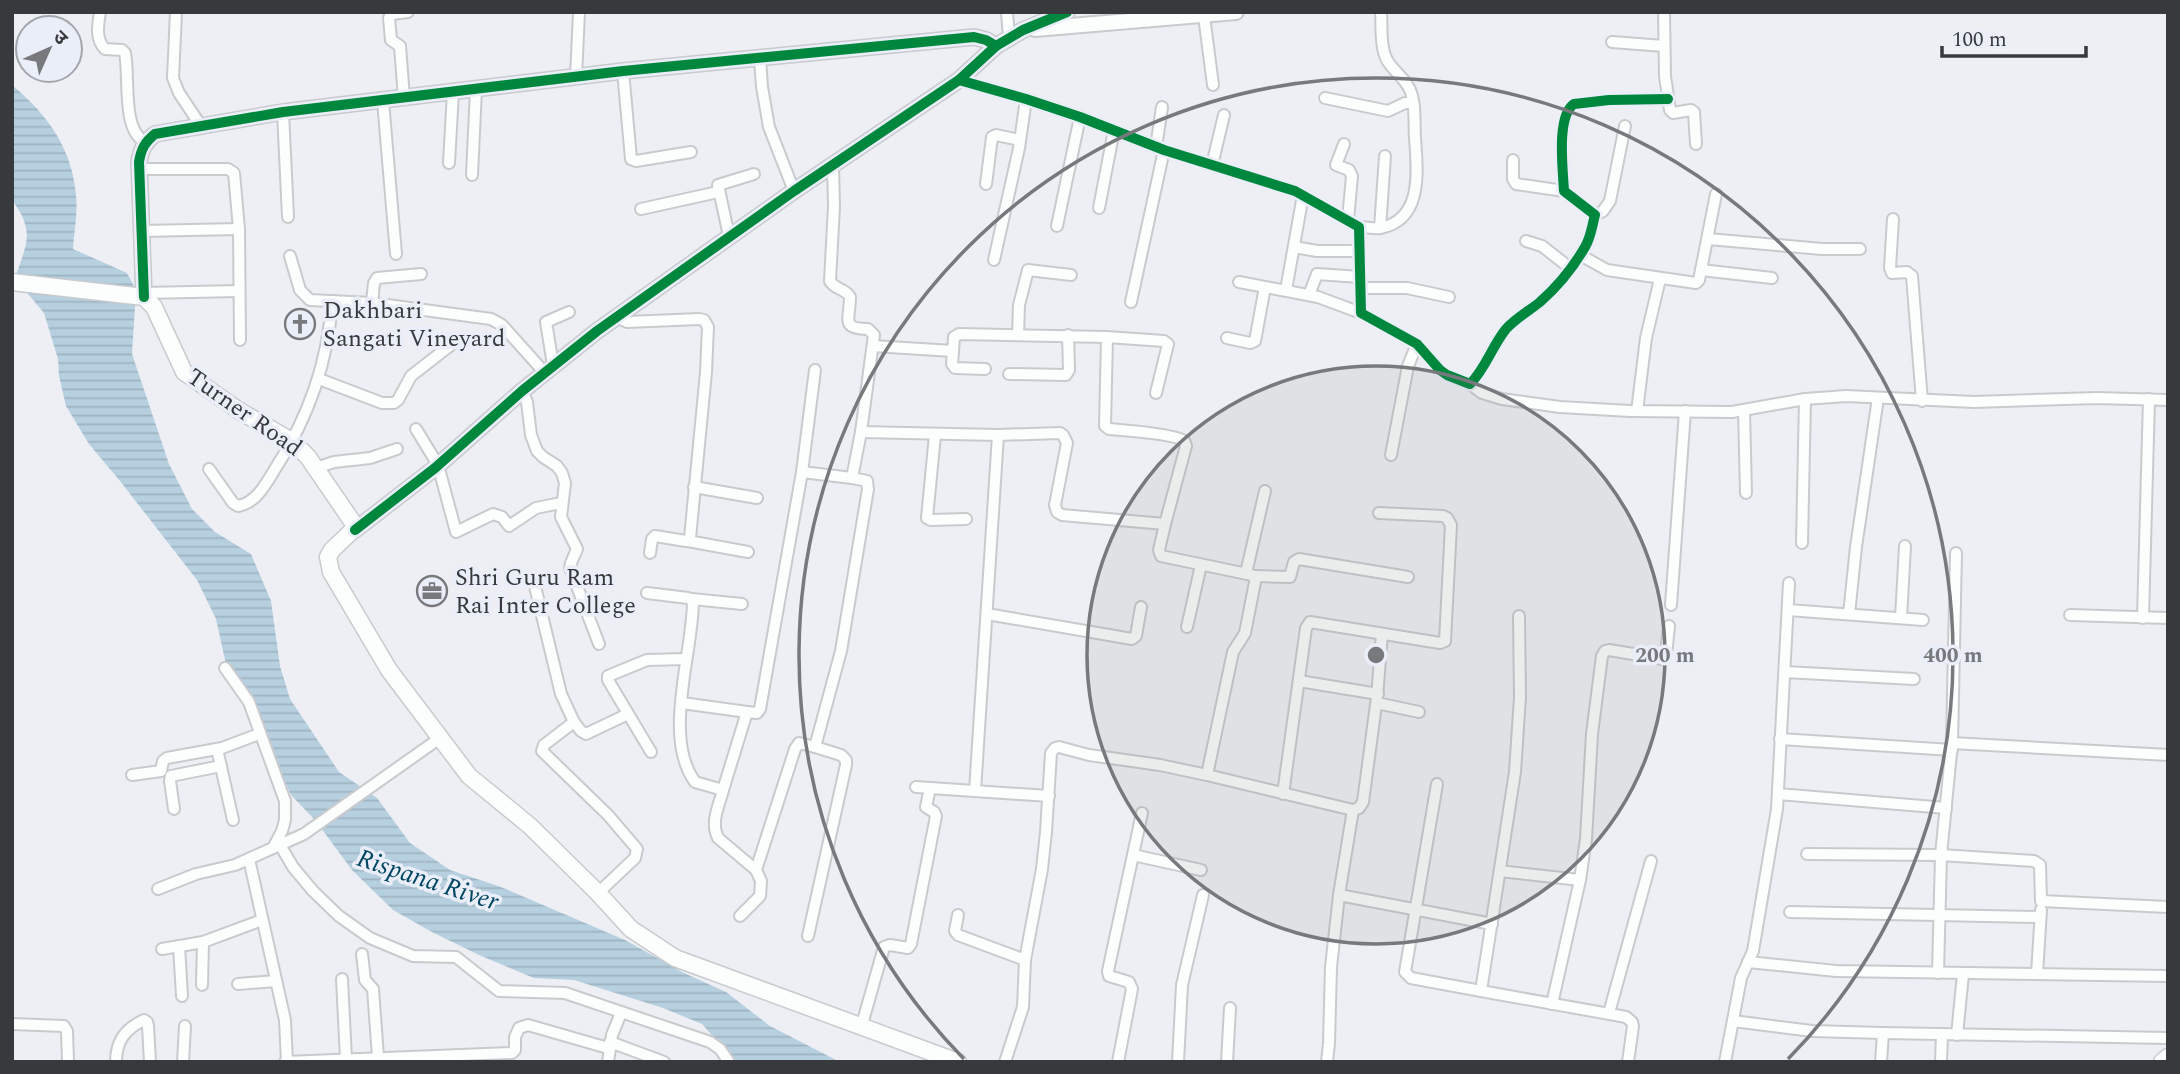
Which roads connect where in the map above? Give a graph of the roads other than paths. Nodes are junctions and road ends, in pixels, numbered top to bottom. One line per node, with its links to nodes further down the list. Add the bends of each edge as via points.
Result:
1 (100, 12): 37 (street, via 99,42 125,53 131,126)
2 (176, 12): 33 (street, via 173,78)
3 (408, 12): 23 (street, via 389,18 391,40 400,46)
4 (579, 12): 18 (street)
5 (1007, 12): 12 (street)
6 (1067, 12): 11 (street)
7 (1236, 12): 10 (street)
8 (1381, 12): 28 (street, via 1386,58 1410,90)
9 (1664, 12): 15 (street)
10 (1204, 16): 11 (street); 20 (street)
11 (1023, 30): 12 (street)
12 (1009, 37): 14 (street)
13 (1612, 42): 15 (street)
14 (996, 46): 16 (street, via 974,37); 19 (street)
15 (1664, 46): 26 (street)
16 (760, 59): 17 (street); 51 (street, via 769,127)
17 (623, 71): 18 (street); 41 (street, via 631,159 636,162)
18 (576, 77): 21 (street)
19 (958, 80): 25 (street); 46 (street)
20 (1213, 85)
21 (476, 89): 22 (street); 49 (street)
22 (453, 92): 23 (street); 44 (street)
23 (404, 98): 27 (street)
24 (1325, 98): 28 (street, via 1388,111)
25 (1026, 99): 32 (street); 36 (street)
26 (1668, 99): 39 (street, via 1672,113 1694,112); 52 (street, via 1609,100 1569,107 1562,139)
27 (383, 101): 30 (street); 73 (street)
28 (1413, 103): 64 (street, via 1415,195 1401,217)
29 (1162, 107): 40 (street)
30 (283, 112): 33 (street); 59 (street)
31 (1224, 115): 45 (street)
32 (1080, 117): 35 (street); 62 (street)
33 (201, 126): 37 (street, via 155,134)
34 (1625, 126): 58 (street, via 1609,201)
35 (1114, 130): 40 (street); 56 (street)
36 (1020, 140): 50 (street, via 992,136); 76 (street)
37 (146, 142): 47 (street)
38 (1344, 144): 61 (street, via 1336,165 1351,174)
39 (1696, 144)
40 (1160, 148): 45 (street); 93 (street)
41 (691, 152)
42 (1385, 156): 64 (street)
43 (1513, 160): 52 (street, via 1516,184)
44 (449, 163)
45 (1212, 164): 55 (street)
46 (833, 166): 51 (street); 105 (street, via 830,281 850,297 850,326 872,331)
47 (139, 169): 65 (street, via 232,170); 66 (street)
48 (754, 174): 53 (street, via 720,184)
49 (472, 175)
50 (986, 184)
51 (794, 191): 67 (street)
52 (1564, 191): 58 (street)
53 (718, 192): 57 (street); 67 (street)
54 (1716, 194): 68 (street)
55 (1303, 195): 61 (street); 70 (street)
56 (1100, 208)
57 (641, 209)
58 (1595, 215): 74 (street)
59 (288, 216)
60 (1893, 219): 119 (street, via 1890,268 1892,273 1912,276)
61 (1348, 220): 63 (street)
62 (1058, 226)
63 (1359, 227): 64 (street); 72 (street)
64 (1380, 228)
65 (239, 229): 66 (street); 88 (street)
66 (141, 231): 89 (street)
67 (729, 236): 97 (street)
68 (1708, 239): 71 (street); 78 (street)
69 (1526, 241): 77 (street, via 1542,246)
70 (1294, 247): 72 (street); 87 (street)
71 (1860, 249)
72 (1359, 251): 85 (street)
73 (396, 254)
74 (1580, 255): 77 (street); 82 (street, via 1607,270)
75 (290, 256): 92 (street, via 305,297)
76 (994, 260)
77 (1570, 268): 112 (street, via 1539,303 1508,327)
78 (1702, 270): 81 (street); 82 (street, via 1696,284)
79 (421, 274): 94 (street, via 377,278)
80 (1070, 275): 98 (street, via 1028,270 1019,305)
81 (1772, 278)
82 (1660, 279): 121 (street, via 1646,338)
83 (12, 282): 89 (main road)
84 (1240, 282): 86 (street)
85 (1360, 282): 90 (street, via 1317,274); 91 (street); 96 (street)
86 (1265, 286): 87 (street); 101 (street, via 1255,341)
87 (1286, 290): 90 (street)
88 (239, 291): 89 (street); 102 (street)
89 (142, 295): 127 (main road, Turner Road, via 154,307 184,372)
90 (1309, 295): 96 (street)
91 (1449, 297)
92 (332, 301): 94 (street); 111 (street)
93 (1131, 302)
94 (372, 303): 107 (street, via 491,319)
95 (569, 312): 107 (street, via 546,322)
96 (1361, 313): 104 (street)
97 (616, 317): 107 (street); 135 (street, via 628,322 699,319 707,324)
98 (1018, 335): 99 (street); 106 (street, via 959,334 954,337)
99 (1068, 335): 100 (street); 110 (street, via 1066,375)
100 (1107, 337): 114 (street, via 1167,342); 142 (street, via 1105,426 1170,436 1185,443)
101 (1227, 338)
102 (240, 340)
103 (452, 344): 111 (street, via 411,376 394,402 382,403)
104 (1417, 344): 112 (street, via 1440,370); 129 (street, via 1408,366)
105 (873, 346): 106 (street); 124 (street)
106 (953, 351): 108 (street, via 955,368)
107 (549, 369): 113 (street)
108 (985, 369)
109 (815, 370): 133 (street)
110 (1009, 374)
111 (318, 379): 127 (street)
112 (1470, 384): 121 (street, via 1502,399)
113 (522, 391): 130 (street); 139 (street, via 537,451 562,473)
114 (1156, 393)
115 (1878, 398): 116 (street); 119 (street); 162 (street)
116 (1805, 399): 120 (street); 145 (street)
117 (2149, 399): 118 (street); 119 (street); 166 (street)
118 (2168, 400)
119 (1922, 401)
120 (1744, 410): 122 (street); 137 (street)
121 (1637, 411): 122 (street)
122 (1685, 411): 158 (street)
123 (416, 429): 130 (street)
124 (861, 432): 125 (street); 134 (street)
125 (935, 435): 126 (street); 141 (street, via 927,518)
126 (998, 435): 142 (street, via 1063,435 1067,443 1055,505 1058,512); 161 (street)
127 (293, 442): 131 (main road, Turner Road); 132 (street, via 256,497 244,505 233,503)
128 (397, 449): 131 (street)
129 (1391, 455)
130 (438, 465): 139 (street, via 456,532 493,514 509,526 536,508); 143 (street)
131 (316, 468): 143 (main road, Turner Road)
132 (209, 470)
133 (802, 472): 134 (street); 180 (street, via 760,709)
134 (852, 478): 187 (street, via 867,481 869,489 841,651)
135 (694, 487): 138 (street); 144 (street)
136 (1265, 491): 151 (street)
137 (1746, 494)
138 (757, 498)
139 (561, 503): 172 (street, via 561,517 577,549 570,563 572,574)
140 (1379, 513): 171 (street, via 1443,516 1451,525 1445,641)
141 (966, 519)
142 (1165, 524): 150 (street, via 1161,556)
143 (355, 530): 185 (main road, via 332,550 328,557 331,572 389,670)
144 (688, 541): 147 (street); 148 (street, via 655,536)
145 (1801, 543)
146 (1905, 546): 165 (street)
147 (748, 552)
148 (650, 553)
149 (1956, 553): 188 (street)
150 (1201, 565): 151 (street); 170 (street)
151 (1251, 575): 152 (street, via 1290,577 1299,559); 194 (street, via 1245,633 1233,652)
152 (1408, 577)
153 (533, 578): 183 (street, via 561,695)
154 (1789, 583): 160 (street)
155 (646, 593): 156 (street)
156 (692, 599): 157 (street); 173 (street)
157 (742, 604)
158 (1671, 605)
159 (1141, 607): 161 (street, via 1132,639)
160 (1788, 610): 162 (street); 175 (street)
161 (987, 614): 199 (street)
162 (1849, 614): 165 (street)
163 (2070, 615): 166 (street)
164 (1520, 617): 216 (street, via 1519,723)
165 (1901, 618): 168 (street)
166 (2143, 618): 167 (street)
167 (2168, 618)
168 (1923, 620)
169 (1669, 625): 217 (street, via 1663,659 1609,650 1603,653)
170 (1187, 627)
171 (1382, 634): 177 (street, via 1310,622); 178 (street)
172 (599, 644)
173 (686, 659): 179 (street); 182 (street, via 647,660 608,676)
174 (225, 668): 184 (street, via 249,702)
175 (1785, 672): 176 (street); 186 (street)
176 (1914, 679)
177 (1299, 681): 178 (street); 200 (street)
178 (1377, 699): 181 (street); 205 (street, via 1363,802)
179 (682, 703): 180 (street); 198 (street, via 680,741 691,777 701,785)
180 (747, 712): 198 (street)
181 (1419, 712)
182 (628, 714): 183 (street, via 586,734); 190 (street)
183 (574, 722): 219 (street, via 542,751 608,815 637,854)
184 (259, 734): 189 (street); 208 (street, via 285,801 285,820)
185 (440, 738): 208 (street, via 317,825); 219 (main road, via 469,776 530,826)
186 (1780, 739): 188 (street); 201 (street)
187 (815, 747): 214 (street, via 799,743 795,749); 232 (street, via 841,755 846,765)
188 (1952, 747): 191 (street); 203 (street)
189 (217, 748): 192 (street); 193 (street, via 166,758 161,771)
190 (651, 752)
191 (2168, 755)
192 (221, 766): 204 (street, via 171,776); 207 (street)
193 (132, 775)
194 (1208, 775): 200 (street); 202 (street, via 1059,747 1051,753)
195 (1437, 784): 224 (street)
196 (916, 787): 197 (street)
197 (930, 788): 199 (street); 256 (street, via 926,807 936,816 911,944 908,948 884,947)
198 (723, 790): 214 (street, via 715,832)
199 (975, 791): 202 (street)
200 (1283, 794): 205 (street)
201 (1778, 794): 203 (street); 238 (street, via 1766,882)
202 (1049, 796): 237 (street, via 1042,869)
203 (1945, 808): 211 (street)
204 (174, 809)
205 (1353, 810): 220 (street)
206 (1142, 813): 210 (street)
207 (233, 820)
208 (276, 847): 212 (street); 251 (street, via 313,891 370,939 413,956 456,957 499,991 565,993)
209 (1807, 854): 211 (street)
210 (1133, 855): 215 (street); 275 (street, via 1108,971 1109,976 1129,982 1132,989)
211 (1941, 855): 222 (street, via 2036,862); 227 (street)
212 (248, 859): 218 (street); 230 (street)
213 (1651, 861): 252 (street)
214 (756, 870): 228 (street, via 760,896)
215 (1201, 870)
216 (1500, 871): 217 (street); 231 (street)
217 (1580, 880): 249 (street)
218 (158, 890)
219 (598, 893): 256 (main road, via 631,929 675,958)
220 (1339, 894): 224 (street); 278 (street)
221 (1203, 895): 276 (street, via 1182,985)
222 (2041, 901): 223 (street); 229 (street)
223 (2168, 907)
224 (1415, 909): 231 (street); 247 (street, via 1406,975)
225 (1790, 912): 227 (street)
226 (958, 915): 237 (street, via 958,935)
227 (1939, 915): 229 (street); 239 (street)
228 (740, 916)
229 (2040, 917): 241 (street)
230 (262, 920): 233 (street); 244 (street)
231 (1492, 924): 247 (street)
232 (808, 936)
233 (203, 942): 234 (street); 246 (street)
234 (179, 946): 235 (street); 248 (street)
235 (162, 948)
236 (362, 954): 262 (street, via 365,980 373,989)
237 (1025, 960): 274 (street, via 1023,1007)
238 (1748, 962): 239 (street, via 1836,971); 253 (street)
239 (1938, 973): 240 (street)
240 (1963, 974): 241 (street); 259 (street)
241 (2037, 974): 242 (street)
242 (2168, 976)
243 (342, 979): 264 (street)
244 (276, 981): 245 (street); 269 (street, via 285,1020)
245 (238, 984)
246 (202, 985)
247 (1481, 991): 249 (street)
248 (182, 996)
249 (1552, 1004): 252 (street)
250 (1230, 1008): 277 (street)
251 (621, 1013): 261 (street); 272 (street, via 710,1042)
252 (1609, 1013): 279 (street, via 1632,1022)
253 (1733, 1021): 257 (street, via 1812,1031); 280 (street)
254 (12, 1024): 265 (street, via 64,1026)
255 (185, 1026): 268 (street)
256 (861, 1027): 273 (main road)
257 (1883, 1033): 258 (street); 281 (street)
258 (1942, 1034): 259 (street); 282 (street)
259 (1957, 1035): 260 (street)
260 (2168, 1038)
261 (609, 1045): 262 (street, via 528,1025 516,1032 512,1053); 270 (street); 271 (street)
262 (378, 1057): 264 (street)
263 (2168, 1057): 283 (main road)
264 (346, 1059): 269 (street)
265 (68, 1062)
266 (116, 1062): 267 (street, via 121,1039 144,1020 148,1022)
267 (150, 1062)
268 (183, 1062)
269 (286, 1062)
270 (608, 1062)
271 (664, 1062)
272 (729, 1062)
273 (958, 1062)
274 (1005, 1062)
275 (1118, 1062)
276 (1178, 1062)
277 (1227, 1062)
278 (1327, 1062)
279 (1628, 1062)
280 (1725, 1062)
281 (1881, 1062)
282 (1941, 1062)
283 (2162, 1062)

